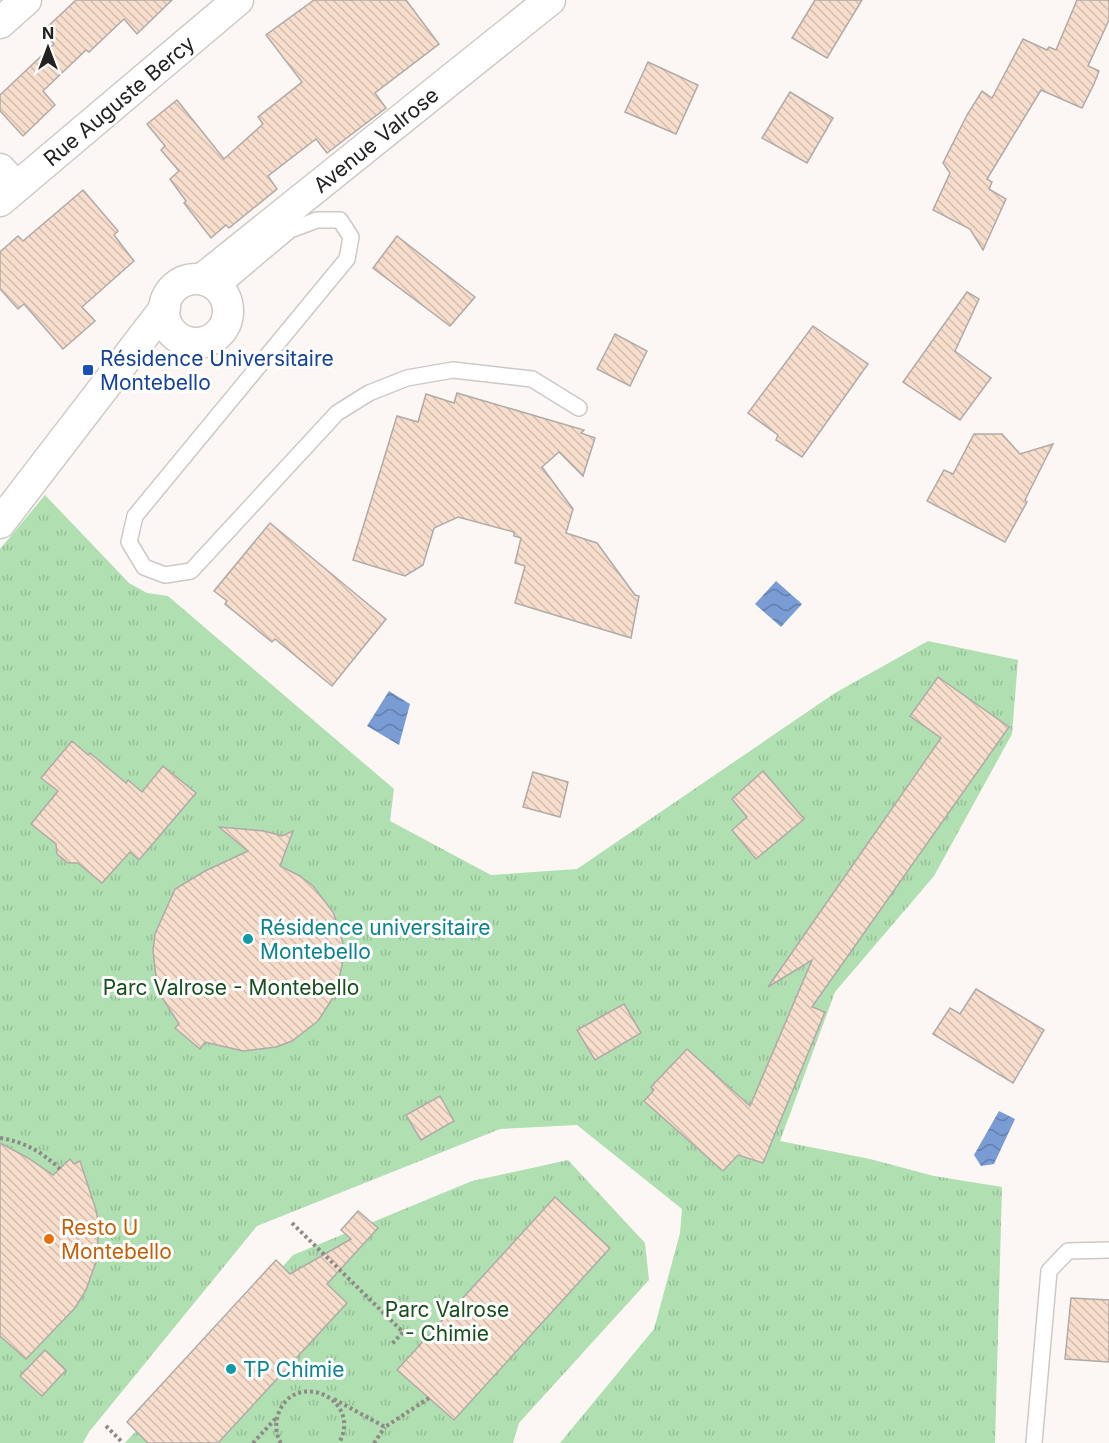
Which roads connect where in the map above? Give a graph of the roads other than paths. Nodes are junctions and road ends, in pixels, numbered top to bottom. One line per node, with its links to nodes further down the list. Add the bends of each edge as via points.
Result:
1 (26, 0): 4 (street)
2 (238, 0): 5 (street, Rue Auguste Bercy)
3 (550, 0): 6 (street, Avenue Valrose)
4 (0, 23)
5 (5, 186)
6 (211, 284): 7 (street, Avenue Valrose, via 191,279 181,283 167,298); 7 (street, via 225,297 228,317 218,334 209,340 188,341 178,337 170,329); 8 (lane, via 290,230 317,220 340,220 351,237 348,259 135,516 129,542 144,567 165,575 191,571 337,413 369,393 407,378 453,370 532,379)
7 (165, 308): 9 (street, Avenue Valrose)
8 (579, 408)
9 (0, 523)
10 (1109, 1250): 11 (lane, via 1068,1251 1049,1271)
11 (1034, 1443)

